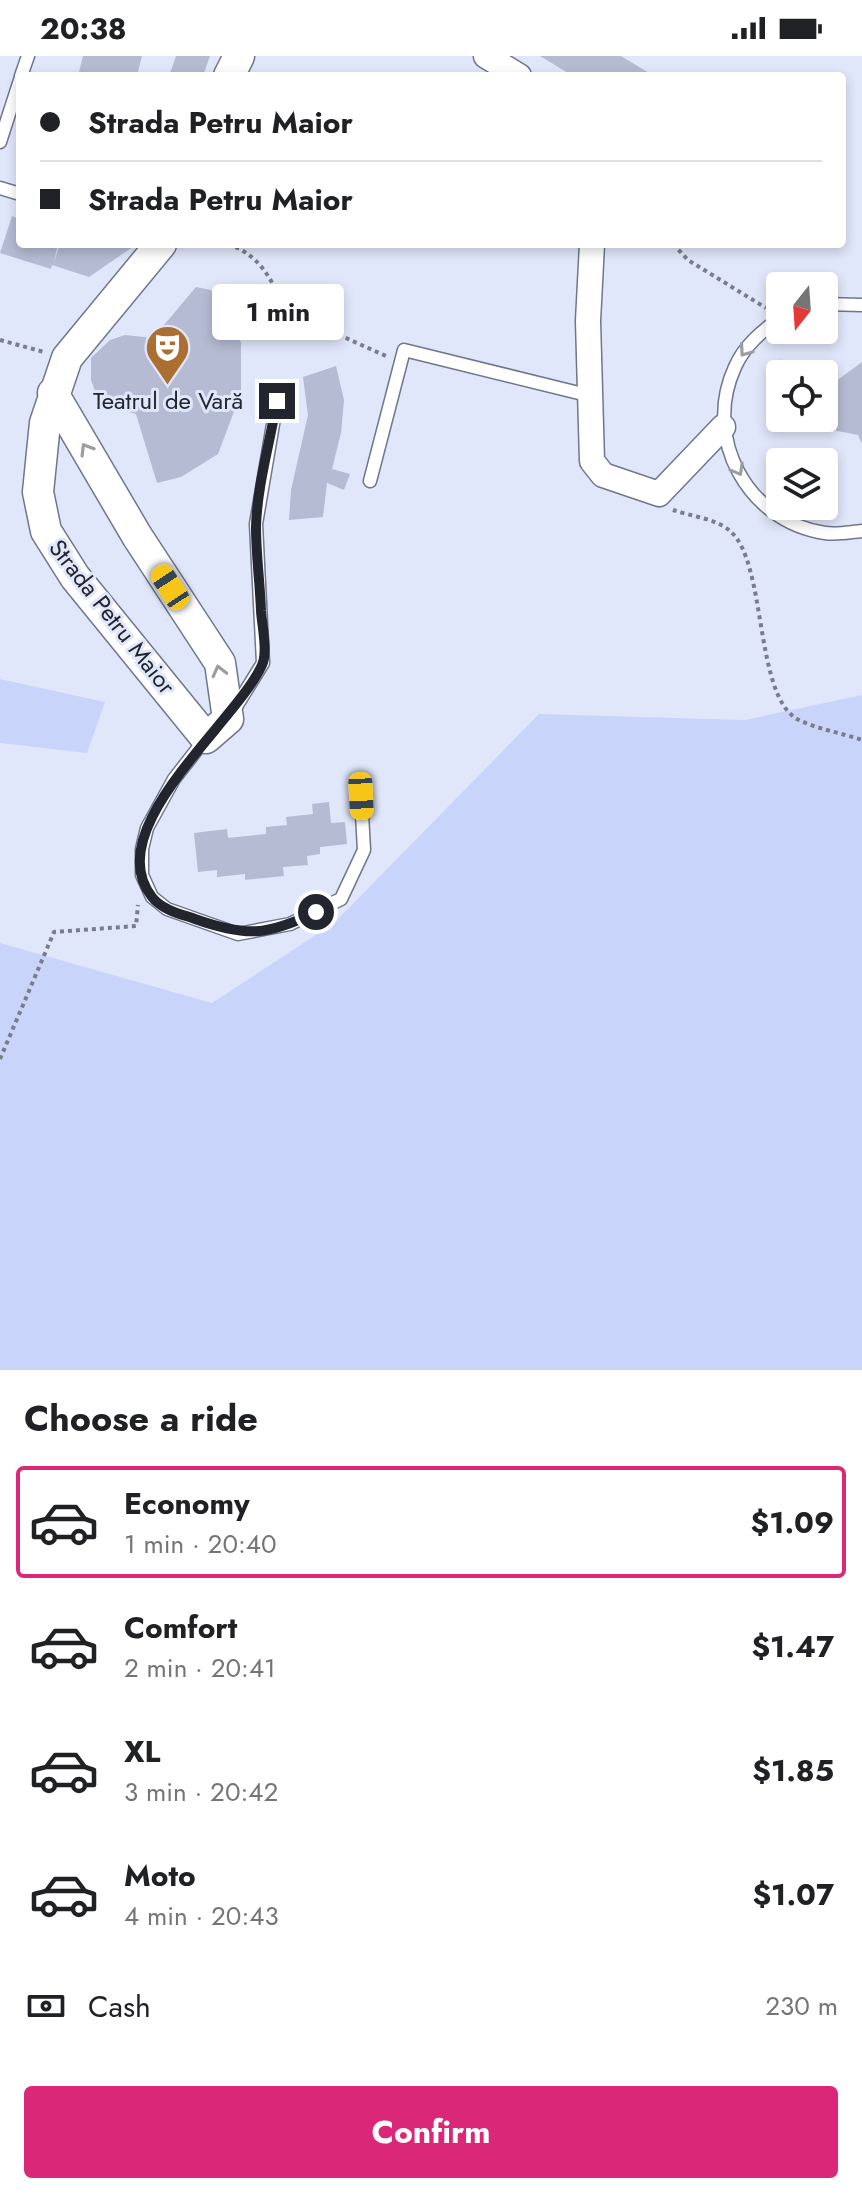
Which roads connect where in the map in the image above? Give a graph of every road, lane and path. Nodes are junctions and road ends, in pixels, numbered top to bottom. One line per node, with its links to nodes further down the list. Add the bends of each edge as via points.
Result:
1 (486, 56): 2 (street)
2 (512, 72)
3 (16, 93): 4 (lane)
4 (0, 142)
5 (158, 248): 14 (street, Strada Petru Maior)
6 (240, 248): 15 (path, via 266,268 289,319)
7 (592, 248): 17 (street)
8 (677, 248): 11 (path)
9 (838, 304): 10 (lane)
10 (862, 305)
11 (766, 309)
12 (766, 329): 19 (lane, one-way to 19, via 735,365 725,395)
13 (0, 340): 14 (path)
14 (67, 358): 16 (street, Strada Petru Maior)
15 (401, 361): 17 (lane, via 404,350); 20 (lane)
16 (53, 393): 23 (street, one-way to 16, via 220,663); 23 (street, Strada Petru Maior, via 38,492 46,531 75,577)
17 (591, 396): 21 (street, via 592,461 603,475)
18 (277, 401): 23 (lane, via 256,524 263,663)
19 (723, 427): 21 (street, via 659,494); 22 (lane, one-way to 22, via 733,466 756,499 788,522 826,533)
20 (370, 481)
21 (643, 489): 24 (path, via 658,504 729,530 738,540 784,706 797,719)
22 (862, 531)
23 (217, 728): 26 (lane, via 174,779 147,828)
24 (862, 740)
25 (361, 796): 26 (lane, via 364,850 341,899 290,924 238,934 167,909 152,897)
26 (142, 875): 27 (path, via 136,926 54,932)
27 (0, 1059)

